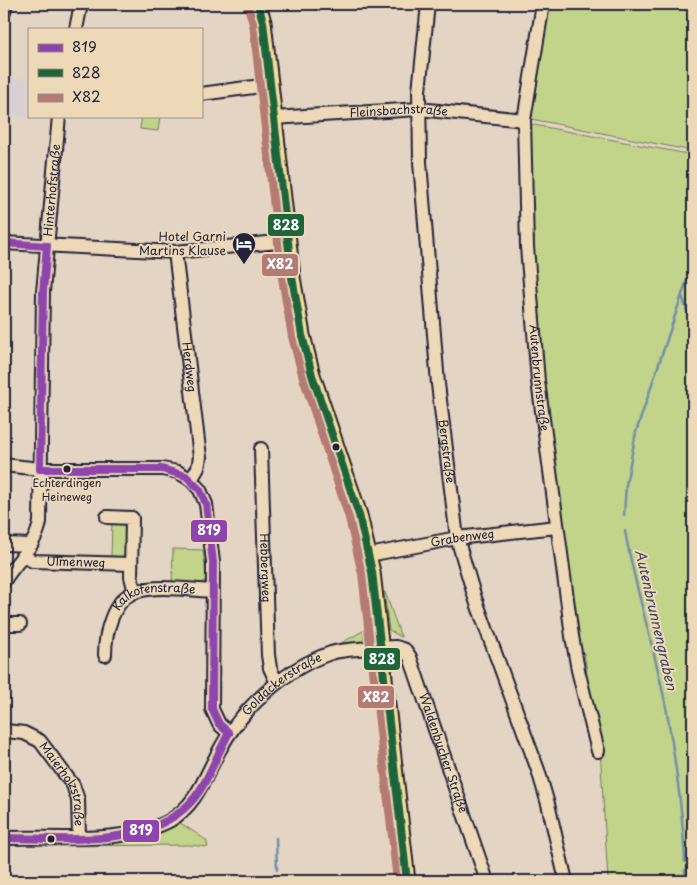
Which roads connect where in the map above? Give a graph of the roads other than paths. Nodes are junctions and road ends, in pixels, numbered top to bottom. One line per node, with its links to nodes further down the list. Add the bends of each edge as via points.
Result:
1 (6, 4): 6 (street)
2 (82, 4): 7 (street)
3 (258, 4): 8 (main road)
4 (428, 4): 10 (street, Bergstraße)
5 (543, 4): 13 (street, Autenbrunnstraße)
6 (4, 11)
7 (76, 28)
8 (269, 85): 9 (street); 12 (main road)
9 (202, 94)
10 (419, 109): 12 (street, Fleinsbachstraße); 13 (street, Fleinsbachstraße); 24 (street, Bergstraße, via 433,325)
11 (59, 118): 16 (street, Hinterhofstraße)
12 (273, 118): 14 (main road)
13 (524, 120): 23 (street, Autenbrunnstraße, via 532,334)
14 (288, 242): 17 (street); 27 (main road, via 305,348)
15 (4, 243): 16 (street)
16 (47, 246): 17 (street); 20 (street, Hinterhofstraße, via 43,292)
17 (175, 252): 21 (street, Herdweg, via 200,457)
18 (261, 449): 37 (street, Hebbergweg, via 268,655)
19 (4, 465): 20 (street)
20 (40, 469): 21 (street, via 162,469 178,472); 26 (street, Hinterhofstraße, via 40,522)
21 (191, 480): 31 (street, via 206,504)
22 (107, 517): 29 (street, via 132,518)
23 (557, 527): 24 (street, Grabenweg); 40 (street, Autenbrunnstraße, via 578,670)
24 (457, 538): 27 (street, Grabenweg); 45 (street, Bergstraße, via 475,598 538,770)
25 (4, 544): 26 (street)
26 (32, 545): 28 (street, Hinterhofstraße)
27 (369, 555): 35 (main road)
28 (22, 556): 29 (street, Ulmenweg, via 33,562); 30 (street, Hinterhofstraße)
29 (131, 564): 32 (street)
30 (4, 582)
31 (213, 590): 32 (street, Kalkofenstraße, via 151,589); 39 (street, via 212,709 219,724)
32 (135, 592): 36 (street, Kalkofenstraße, via 109,621)
33 (4, 624): 34 (street)
34 (20, 624)
35 (380, 649): 37 (street, Goldäckerstraße, via 331,653); 43 (main road); 44 (street, Waldenbucher Straße, via 400,648 410,657)
36 (104, 655)
37 (277, 683): 39 (street, Goldäckerstraße)
38 (6, 731): 41 (street, Maierholzstraße, via 24,733 40,741 74,785 78,800)
39 (230, 733): 41 (street, Goldäckerstraße, via 197,794 178,815 135,834)
40 (598, 750)
41 (79, 836): 42 (street, Goldäckerstraße)
42 (4, 838)
43 (407, 881)
44 (487, 881)
45 (566, 881)

